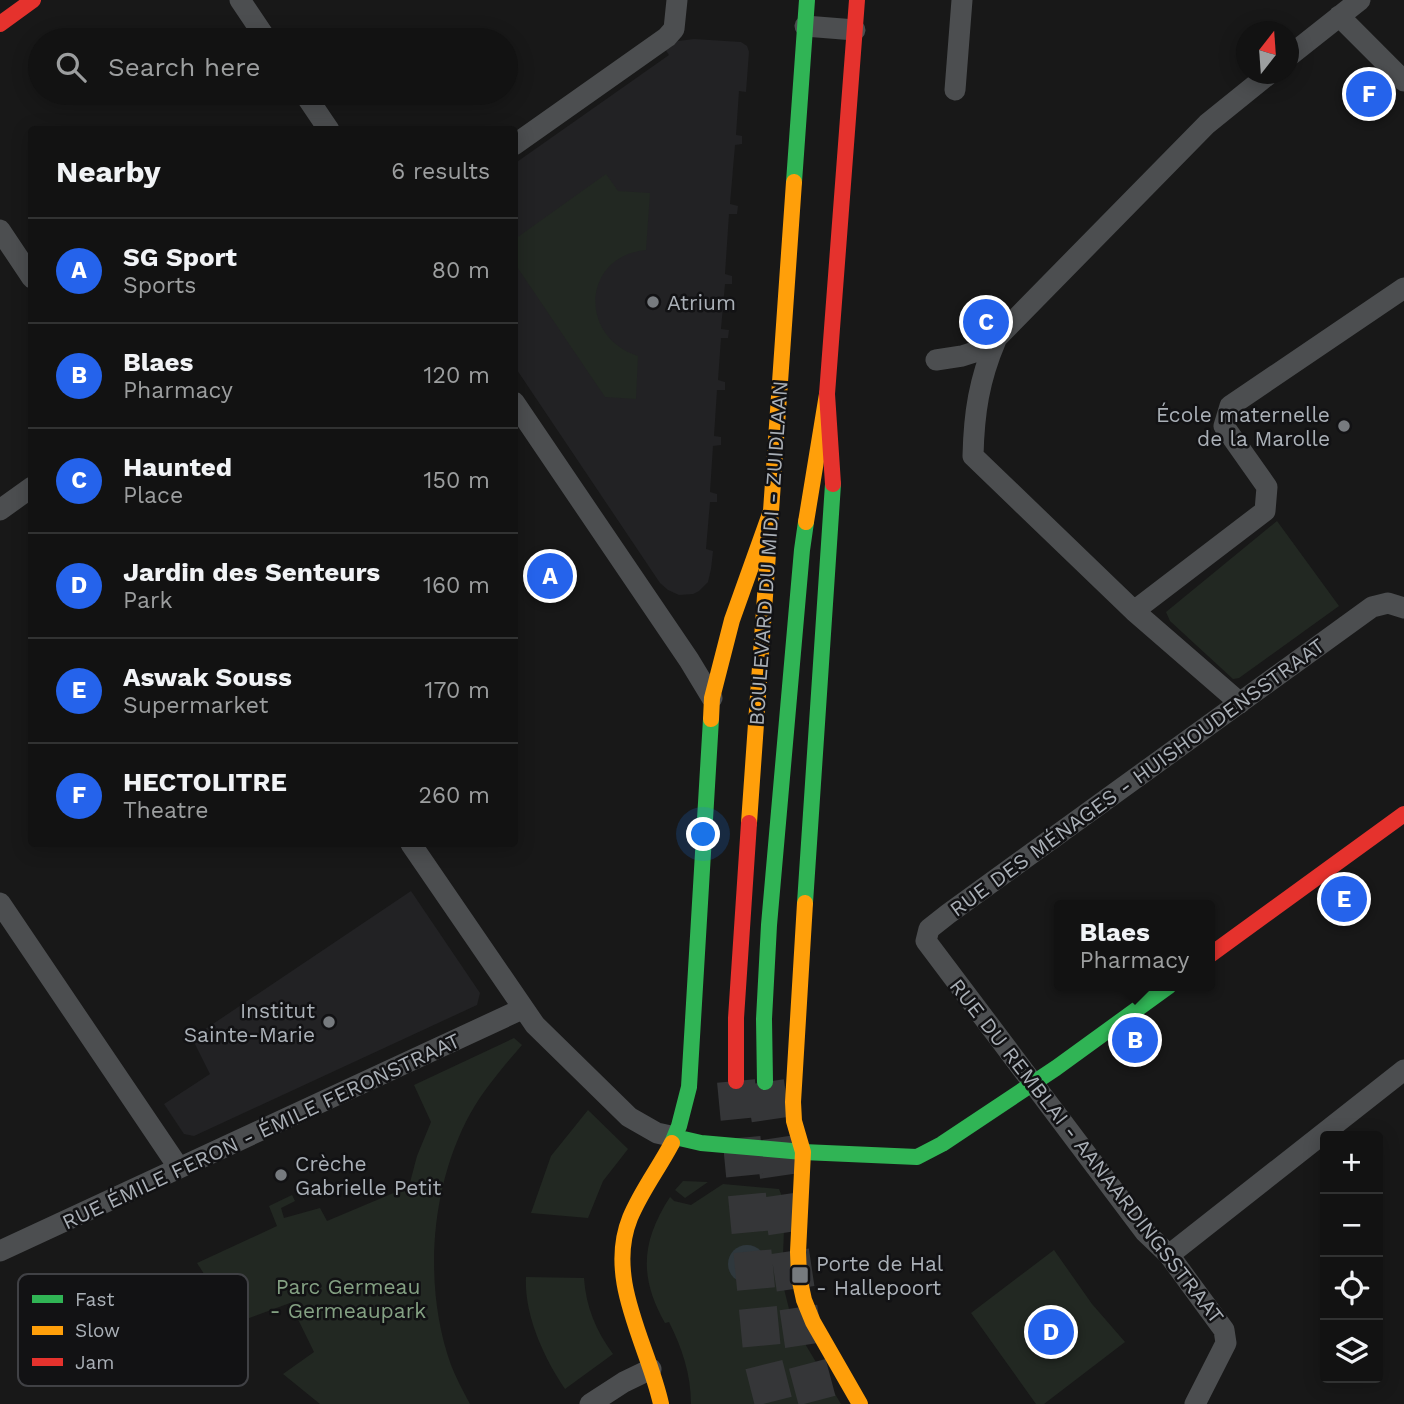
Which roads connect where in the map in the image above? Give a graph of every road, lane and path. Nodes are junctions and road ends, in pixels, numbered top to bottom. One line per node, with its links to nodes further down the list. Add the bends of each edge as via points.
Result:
1 (33, 0): 9 (main road)
2 (240, 0): 11 (street)
3 (677, 0): 19 (street, via 674,29 667,37)
4 (807, 0): 10 (main road, BOULEVARD DU MIDI - ZUIDLAAN)
5 (857, 0): 12 (main road, BOULEVARD DU MIDI - ZUIDLAAN)
6 (962, 0): 16 (street)
7 (1360, 0): 8 (street)
8 (1339, 16): 13 (street); 14 (street)
9 (0, 24)
10 (805, 26): 12 (street); 29 (main road, BOULEVARD DU MIDI - ZUIDLAAN)
11 (259, 28)
12 (855, 30): 25 (main road, BOULEVARD DU MIDI - ZUIDLAAN)
13 (1299, 49)
14 (1404, 81)
15 (1257, 84): 23 (street, via 1207,124)
16 (955, 90)
17 (312, 105): 18 (street)
18 (326, 126)
19 (518, 142)
20 (0, 230): 21 (street)
21 (28, 272)
22 (1404, 288): 31 (street, via 1230,406 1224,426 1267,487 1265,511)
23 (996, 340): 24 (street, via 987,348); 31 (street, via 979,388 973,456)
24 (936, 360)
25 (827, 394): 43 (main road, BOULEVARD DU MIDI - ZUIDLAAN, via 802,550 769,925); 46 (main road, BOULEVARD DU MIDI - ZUIDLAAN, via 834,493 793,1102)
26 (518, 408): 32 (street)
27 (28, 490): 28 (street)
28 (0, 510)
29 (771, 512): 32 (main road, via 732,620); 42 (main road, BOULEVARD DU MIDI - ZUIDLAAN, via 736,1017)
30 (1404, 608): 33 (street, RUE DES MÉNAGES - HUISHOUDENSSTRAAT, via 1380,604)
31 (1134, 611): 33 (street)
32 (712, 698): 45 (main road, via 688,1087)
33 (1240, 703): 37 (street, RUE DES MÉNAGES - HUISHOUDENSSTRAAT, via 948,914 929,929)
34 (1404, 814): 38 (main road)
35 (413, 847): 40 (street)
36 (0, 903): 47 (street)
37 (926, 941): 44 (street, RUE DU REMBLAI - AANAARDINGSSTRAAT)
38 (1215, 951)
39 (1162, 991): 44 (main road)
40 (522, 1009): 45 (street, via 629,1118); 47 (street, RUE ÉMILE FERON - ÉMILE FERONSTRAAT)
41 (1404, 1070): 49 (street)
42 (736, 1081)
43 (765, 1082)
44 (1034, 1083): 46 (main road, via 917,1157); 49 (street, RUE DU REMBLAI - AANAARDINGSSTRAAT, via 1145,1232)
45 (675, 1137): 46 (main road); 50 (main road, via 638,1200 622,1249 624,1280)
46 (803, 1152): 53 (main road, BOULEVARD DU MIDI - ZUIDLAAN, via 798,1252 804,1300)
47 (179, 1168): 48 (street, RUE ÉMILE FERON - ÉMILE FERONSTRAAT)
48 (0, 1251)
49 (1169, 1255): 54 (street, RUE DU REMBLAI - AANAARDINGSSTRAAT, via 1224,1330 1226,1343)
50 (650, 1369): 51 (street); 52 (main road)
51 (590, 1404)
52 (661, 1404)
53 (860, 1404)
54 (1195, 1404)

